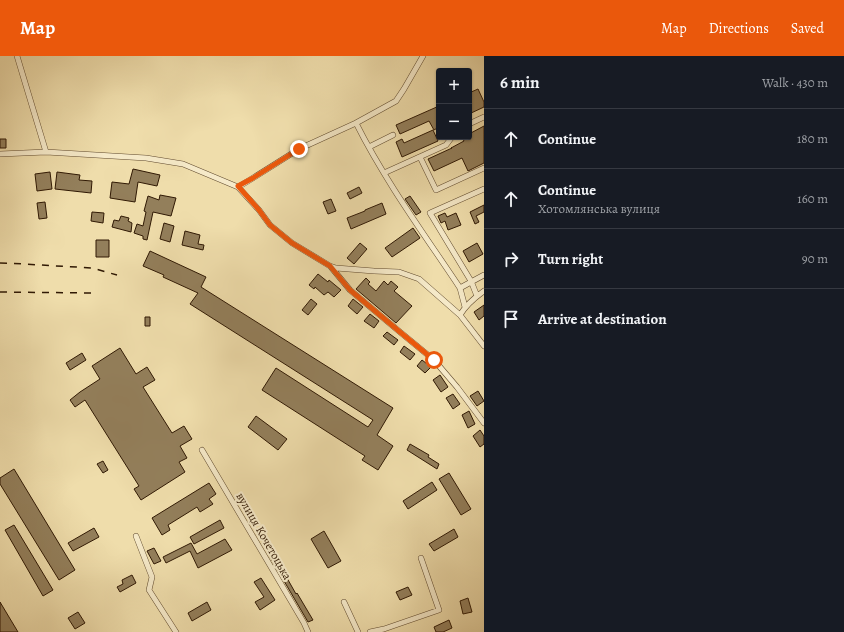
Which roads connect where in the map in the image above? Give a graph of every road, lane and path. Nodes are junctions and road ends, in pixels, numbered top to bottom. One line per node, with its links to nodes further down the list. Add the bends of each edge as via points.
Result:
1 (17, 56): 9 (street)
2 (423, 56): 4 (street, via 396,101)
3 (484, 117): 5 (street)
4 (356, 123): 8 (street); 14 (street, via 299,149)
5 (472, 123)
6 (393, 135): 8 (street)
7 (450, 140): 11 (street, via 446,146)
8 (369, 147): 13 (street)
9 (46, 152): 10 (street); 14 (street, via 146,158 183,164)
10 (0, 154)
11 (420, 157): 12 (street, via 436,190); 13 (street)
12 (484, 168)
13 (384, 173): 19 (street)
14 (238, 186): 16 (street, via 270,225 292,243)
15 (484, 189): 18 (street, via 430,213)
16 (330, 266): 23 (street, via 406,274 419,279); 25 (street, via 350,290 434,360)
17 (484, 275): 18 (street)
18 (471, 281): 19 (street); 21 (street)
19 (460, 288): 22 (street)
20 (484, 292): 21 (street)
21 (477, 296): 22 (street)
22 (465, 307): 23 (street)
23 (460, 315): 24 (street)
24 (484, 346)
25 (484, 423)
26 (202, 450): 32 (street, вулиця Кочетоцька)
27 (136, 536): 31 (street, via 152,577 149,590)
28 (420, 558): 30 (street, via 439,610)
29 (344, 602): 33 (street)
30 (385, 631): 34 (street)
31 (176, 632)
32 (308, 632)
33 (358, 632)
34 (370, 632)

